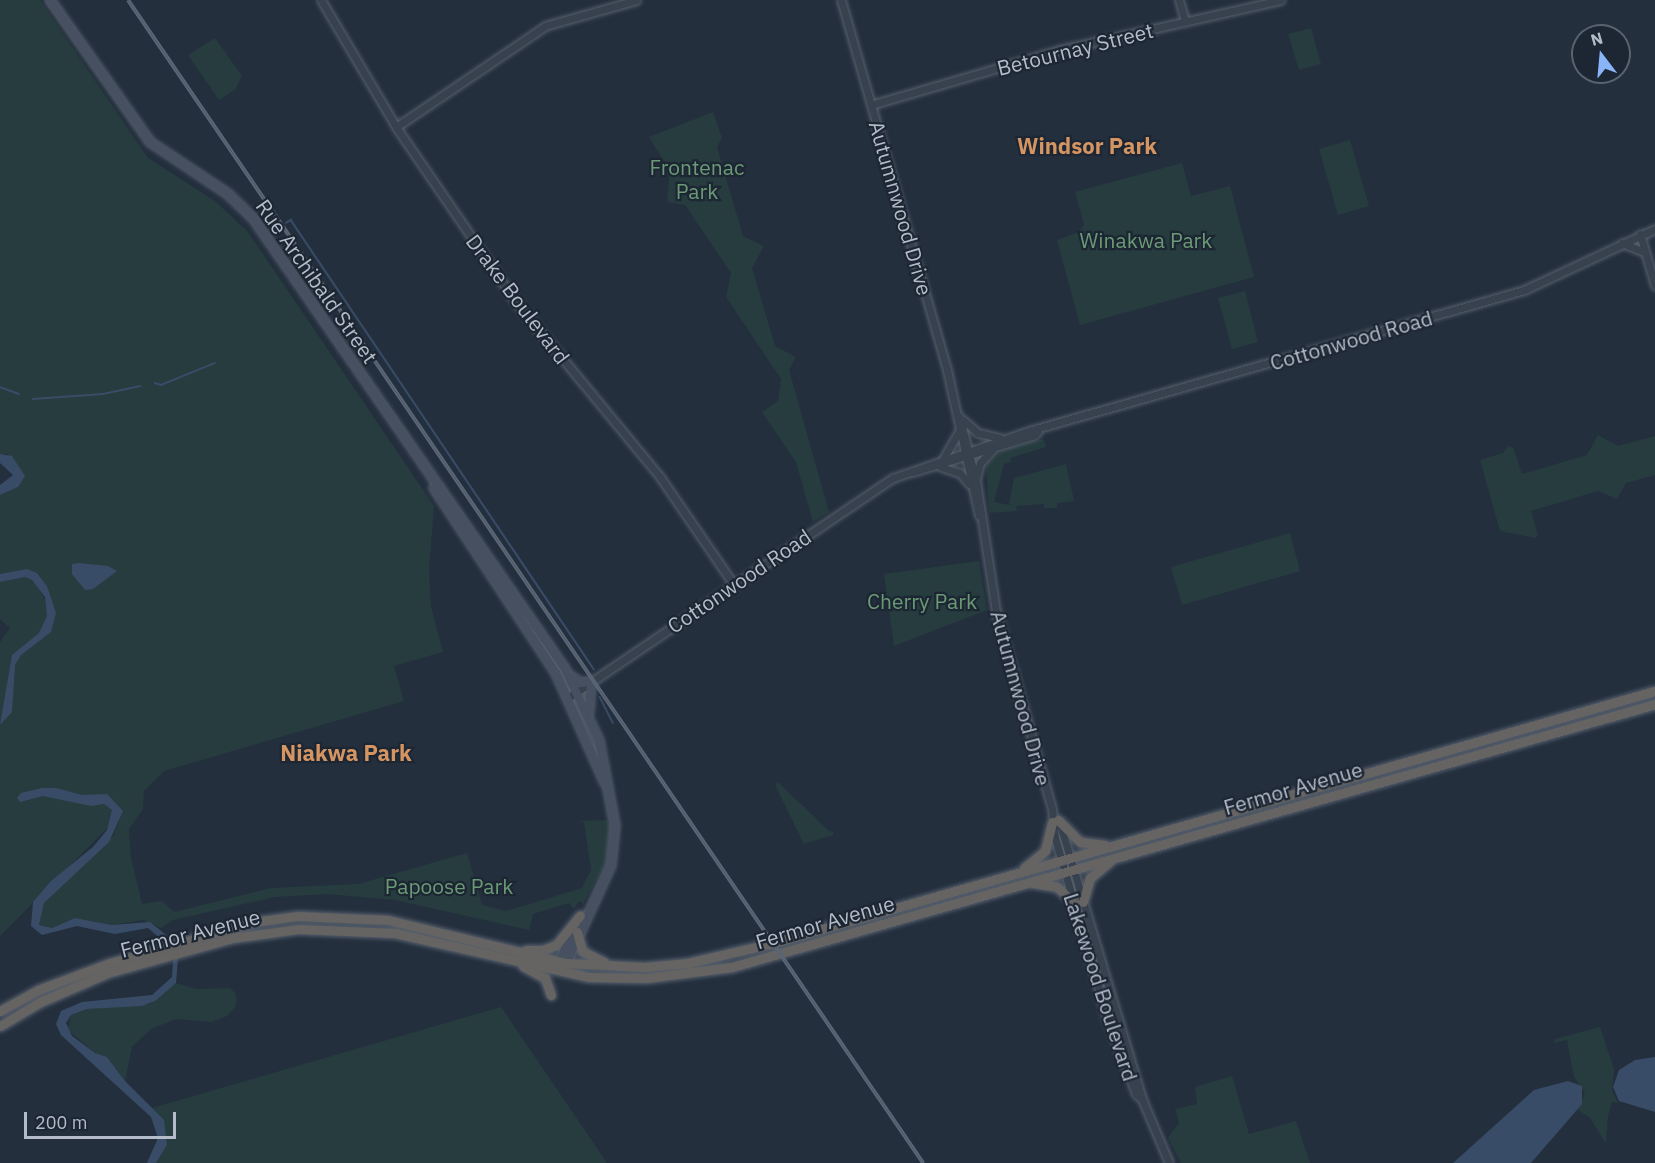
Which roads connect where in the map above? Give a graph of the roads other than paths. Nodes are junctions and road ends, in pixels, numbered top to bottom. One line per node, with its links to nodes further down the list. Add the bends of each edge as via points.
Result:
1 (50, 0): 22 (main road, Rue Archibald Street, via 150,142 228,194 253,218)
2 (321, 0): 9 (street, Drake Boulevard)
3 (636, 0): 9 (street, via 545,26)
4 (841, 0): 8 (street, Autumnwood Drive)
5 (1179, 0): 7 (street)
6 (1280, 0): 7 (street, Betournay Street)
7 (1185, 21): 8 (street, Betournay Street, via 1059,50)
8 (871, 105): 15 (street, Autumnwood Drive)
9 (396, 127): 24 (street, Drake Boulevard, via 515,301 660,477)
10 (1655, 229): 11 (street, Cottonwood Road)
11 (1640, 234): 12 (street, Cottonwood Road); 13 (street)
12 (1622, 243): 13 (street, via 1636,245); 17 (street, Cottonwood Road, via 1524,290)
13 (1646, 254): 14 (street)
14 (1655, 286)
15 (961, 418): 16 (street, Autumnwood Drive); 18 (street, via 983,435); 20 (street, Autumnwood Drive)
16 (959, 430): 20 (street, Autumnwood Drive); 21 (street)
17 (1038, 430): 18 (street, Cottonwood Road); 19 (street, Cottonwood Road)
18 (1005, 439): 20 (street, Cottonwood Road)
19 (994, 448): 20 (street, Cottonwood Road); 23 (street, via 980,464)
20 (967, 454): 21 (street, Cottonwood Road); 23 (street, Autumnwood Drive)
21 (941, 463): 23 (street); 24 (street, Cottonwood Road, via 874,490)
22 (423, 465): 25 (main road, Rue Archibald Street); 29 (main road, Rue Archibald Street)
23 (973, 484): 33 (street, Autumnwood Drive, via 996,611)
24 (734, 585): 26 (street, Cottonwood Road)
25 (565, 669): 26 (main road, via 578,682); 28 (main road, Rue Archibald Street)
26 (591, 682): 28 (street, Cottonwood Road); 31 (main road, via 587,696)
27 (1655, 691): 34 (highway, Fermor Avenue)
28 (577, 692): 29 (street, Cottonwood Road); 31 (main road, Rue Archibald Street)
29 (569, 697): 32 (main road, Rue Archibald Street)
30 (1655, 704): 35 (highway, Fermor Avenue)
31 (592, 722): 32 (main road, Rue Archibald Street)
32 (611, 799): 40 (main road, Rue Archibald Street, via 615,842)
33 (1055, 821): 34 (highway, via 1080,842); 36 (street, Autumnwood Drive); 38 (highway, via 1045,851)
34 (1117, 845): 36 (highway, Fermor Avenue)
35 (1117, 856): 37 (highway, Fermor Avenue); 41 (highway, via 1090,878)
36 (1066, 860): 37 (street, Autumnwood Drive); 38 (highway, Fermor Avenue)
37 (1070, 870): 39 (highway, Fermor Avenue); 41 (street, Lakewood Boulevard)
38 (1013, 875): 48 (highway, Fermor Avenue, via 731,955 688,963)
39 (1024, 883): 41 (highway, via 1057,887); 49 (highway, Fermor Avenue, via 732,967 646,978)
40 (601, 887): 42 (main road, Rue Archibald Street); 43 (main road, Rue Archibald Street)
41 (1079, 903): 53 (street, Lakewood Boulevard, via 1142,1099)
42 (580, 915): 45 (highway, via 566,936 551,948 535,951); 49 (main road, Rue Archibald Street)
43 (577, 932): 48 (highway, via 586,955); 49 (main road, Rue Archibald Street)
44 (196, 942): 45 (highway, Fermor Avenue, via 254,922 331,916 388,920); 46 (highway, Fermor Avenue); 47 (highway, Fermor Avenue, via 263,932 346,929 416,937)
45 (492, 946): 49 (highway, Fermor Avenue)
46 (149, 956): 51 (highway, Fermor Avenue, via 66,978); 52 (highway, Fermor Avenue, via 71,988)
47 (516, 961): 49 (highway, Fermor Avenue); 50 (highway, via 545,978)
48 (627, 966): 49 (highway, Fermor Avenue)
49 (561, 967)
50 (551, 994)
51 (0, 1011)
52 (0, 1026)
53 (1169, 1163)

